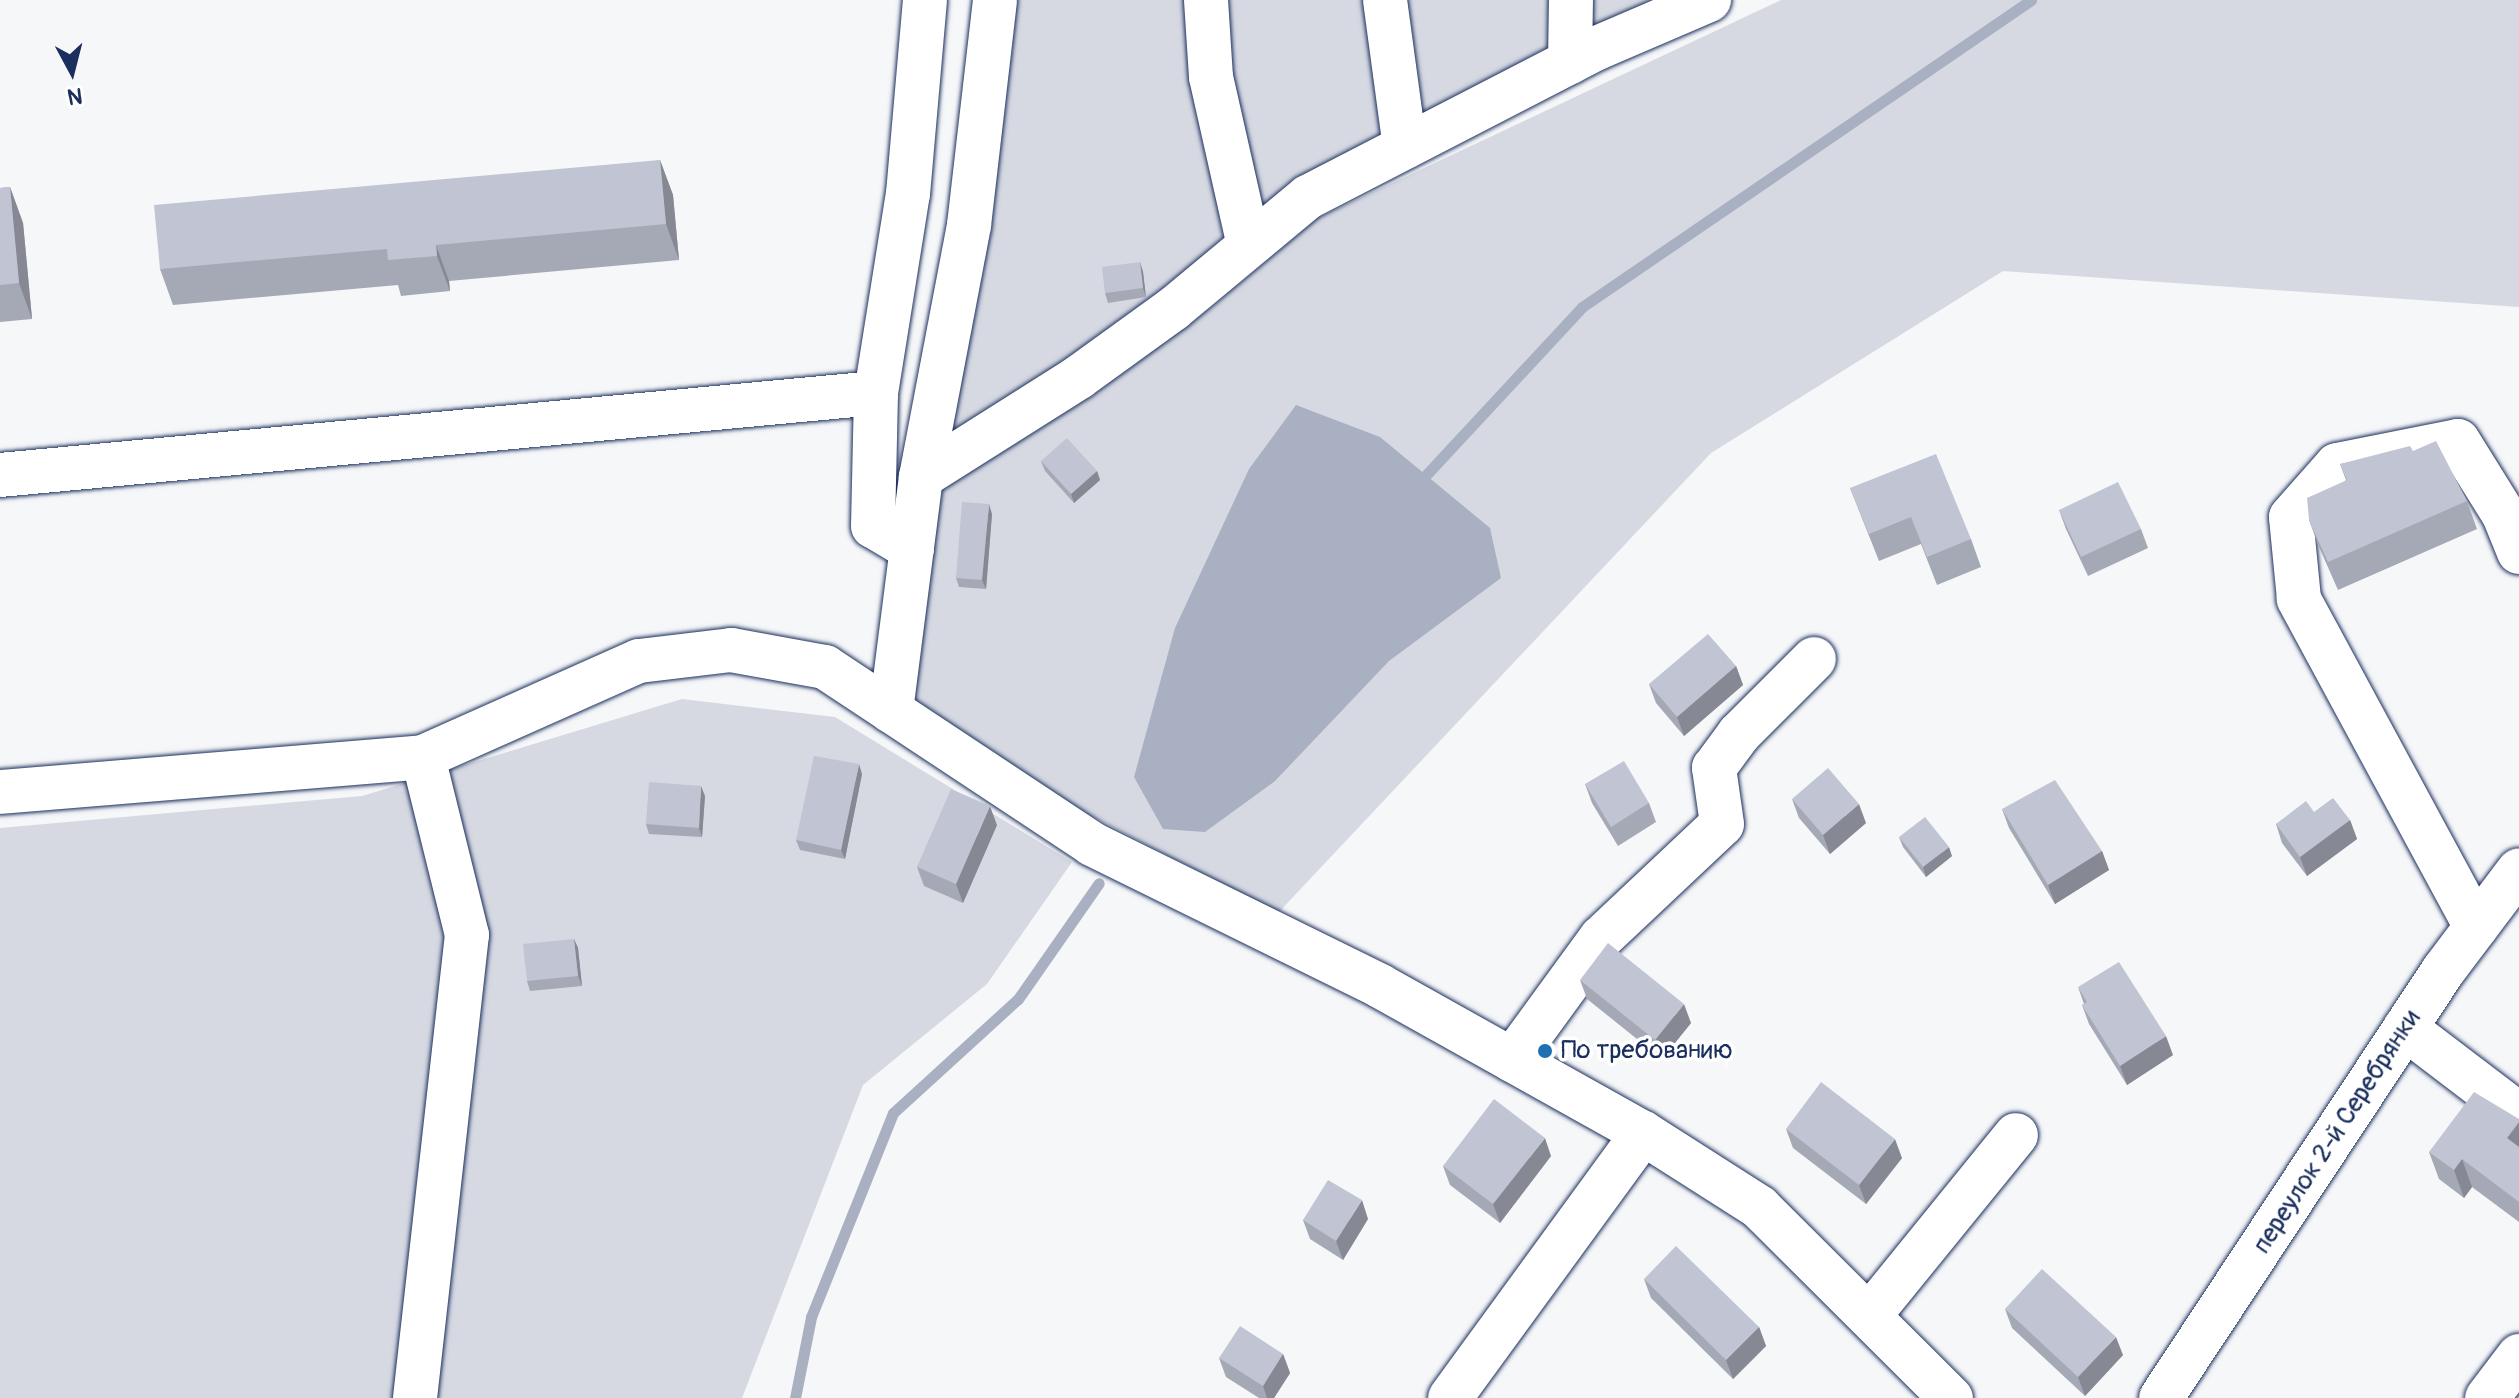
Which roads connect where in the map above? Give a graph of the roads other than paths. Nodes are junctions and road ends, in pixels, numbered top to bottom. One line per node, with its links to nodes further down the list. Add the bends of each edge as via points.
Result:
1 (925, 0): 10 (street, via 908,194)
2 (995, 0): 12 (street, via 969,225)
3 (1206, 0): 9 (street, via 1211,77)
4 (1385, 0): 8 (street)
5 (1571, 0): 7 (street)
6 (1709, 0): 7 (street)
7 (1570, 62): 8 (street)
8 (1405, 147): 9 (street, via 1308,197)
9 (1249, 245): 12 (street, via 1079,377)
10 (876, 393): 11 (street); 13 (street, via 873,526)
11 (0, 475)
12 (921, 477): 13 (street)
13 (912, 549): 16 (street)
14 (2519, 552): 20 (street, via 2504,515 2458,441 2337,465 2291,517 2299,599)
15 (1814, 659): 22 (street, via 1739,734 1714,768 1722,824 1601,938)
16 (891, 711): 17 (street, via 825,667 731,650 639,661); 22 (street, via 1092,844 1380,986)
17 (423, 757): 18 (street); 28 (street, via 467,935)
18 (0, 792)
19 (2519, 870): 20 (street, переулок 2-й Серебрянки)
20 (2476, 927): 21 (street, переулок 2-й Серебрянки)
21 (2405, 1028): 23 (street); 31 (street, переулок 2-й Серебрянки)
22 (1512, 1060): 24 (street)
23 (2519, 1115)
24 (1643, 1133): 26 (street, via 1759,1207); 29 (street)
25 (2016, 1135): 26 (street)
26 (1869, 1316): 30 (street)
27 (2519, 1356): 32 (street)
28 (415, 1398)
29 (1450, 1398)
30 (1951, 1398)
31 (2161, 1398)
32 (2487, 1398)

